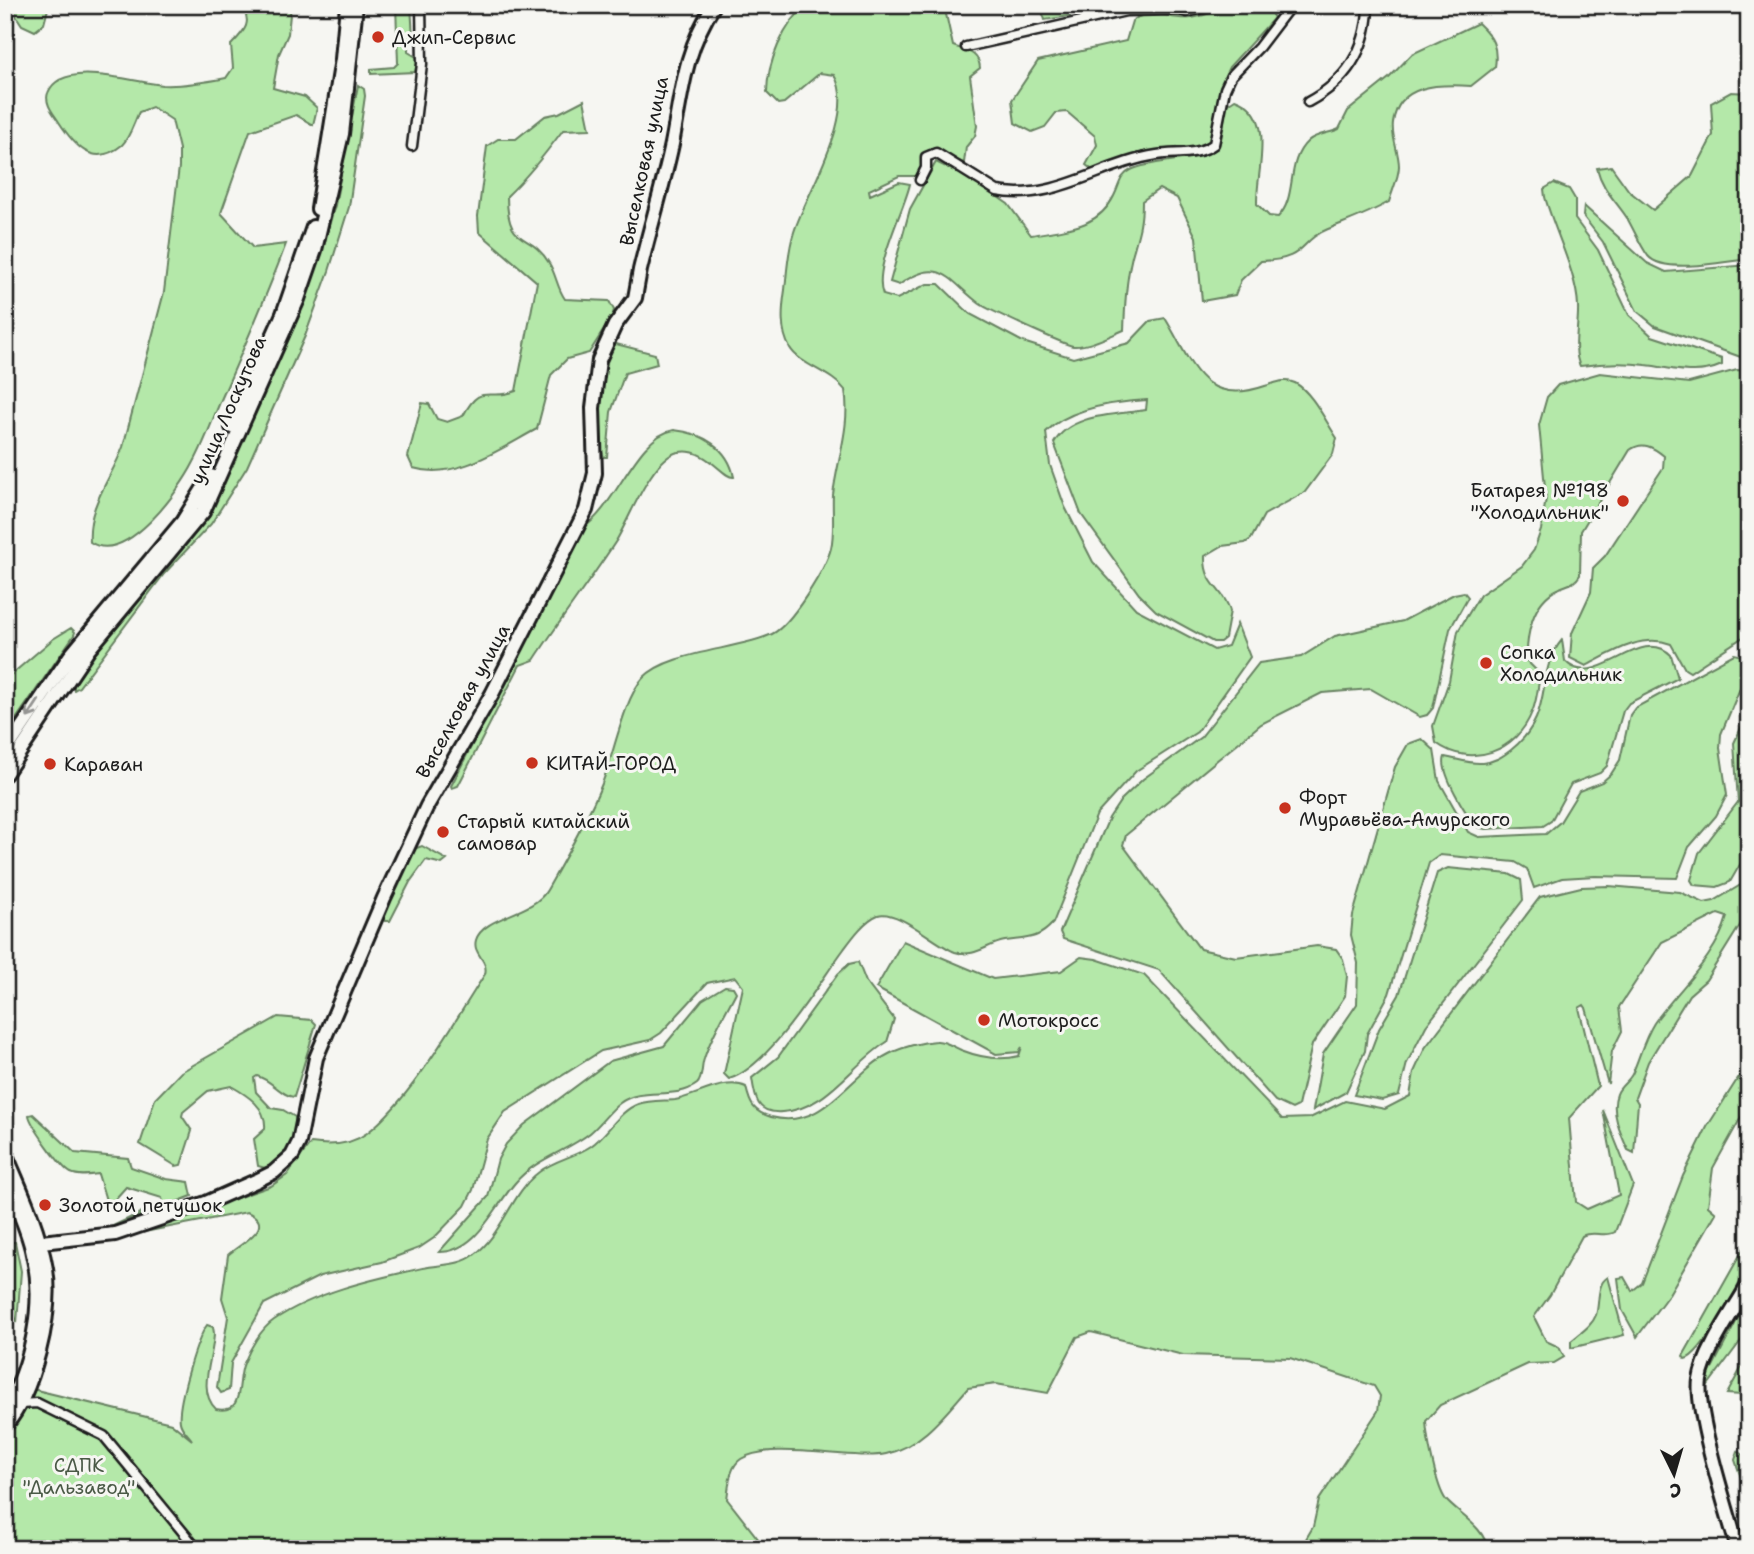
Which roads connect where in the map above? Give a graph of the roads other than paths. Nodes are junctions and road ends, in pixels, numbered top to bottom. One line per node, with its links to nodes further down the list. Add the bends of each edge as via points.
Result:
1 (346, 5): 14 (main road, улица Лоскутова, one-way to 14, via 329,150 314,223 283,314 211,477 183,521 70,656)
2 (356, 5): 15 (main road, улица Лоскутова, via 342,134 315,250 298,299 203,512 89,649)
3 (421, 5): 12 (street, via 422,64)
4 (714, 5): 18 (main road, Выселковая улица, via 684,69 639,288 599,360 593,408 593,490 534,614 427,806 384,898 316,1058 292,1156 266,1176 145,1225 84,1239)
5 (1216, 5): 8 (street, via 1187,12)
6 (1291, 5): 13 (street, via 1231,76 1214,144 1206,150 1158,154 1077,183 1009,193 997,191 936,153 926,157)
7 (1369, 6): 11 (street, via 1363,45 1331,89)
8 (1180, 7): 9 (street)
9 (1126, 8): 10 (street)
10 (966, 47)
11 (1308, 102)
12 (412, 146)
13 (920, 180)
14 (5, 752)
15 (5, 774)
16 (5, 1153): 18 (main road)
17 (5, 1178): 18 (main road)
18 (35, 1242): 20 (main road, via 47,1281 38,1356); 21 (main road, via 32,1334 21,1382)
19 (1749, 1284): 24 (main road, via 1699,1383)
20 (21, 1404): 22 (main road); 23 (street, via 37,1403 104,1436)
21 (5, 1409)
22 (5, 1426)
23 (197, 1549)
24 (1738, 1549)

